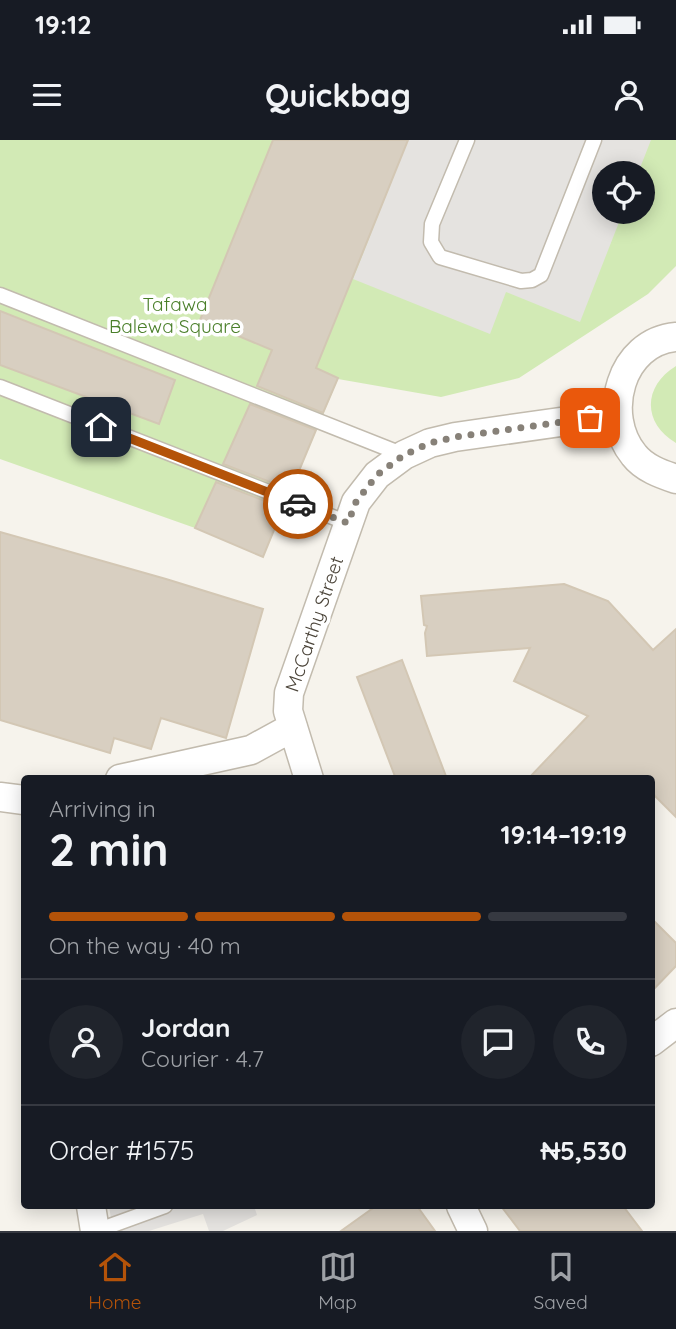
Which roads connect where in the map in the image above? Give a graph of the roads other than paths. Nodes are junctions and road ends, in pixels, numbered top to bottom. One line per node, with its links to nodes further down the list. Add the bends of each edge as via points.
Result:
1 (467, 140): 2 (lane, via 432,224 431,242 440,257 521,281 541,275)
2 (594, 140)
3 (0, 295): 7 (lane)
4 (673, 332): 6 (street, via 646,348 629,366 619,389)
5 (0, 387): 9 (lane)
6 (617, 414): 7 (street, McCarthy Street, via 455,437); 8 (street, via 622,436 635,456 653,471)
7 (404, 455): 9 (street, McCarthy Street, via 377,475 356,502)
8 (676, 479)
9 (348, 523): 10 (street, McCarthy Street, via 289,694)
10 (293, 727): 11 (street, via 251,750); 12 (street, McCarthy Street)
11 (138, 775)
12 (308, 775)
13 (0, 797): 14 (street)
14 (21, 800)
15 (676, 1023): 16 (street)
16 (655, 1039)
17 (91, 1209): 20 (street)
18 (153, 1209): 20 (lane)
19 (462, 1209): 21 (street)
20 (95, 1231)
21 (473, 1231)

